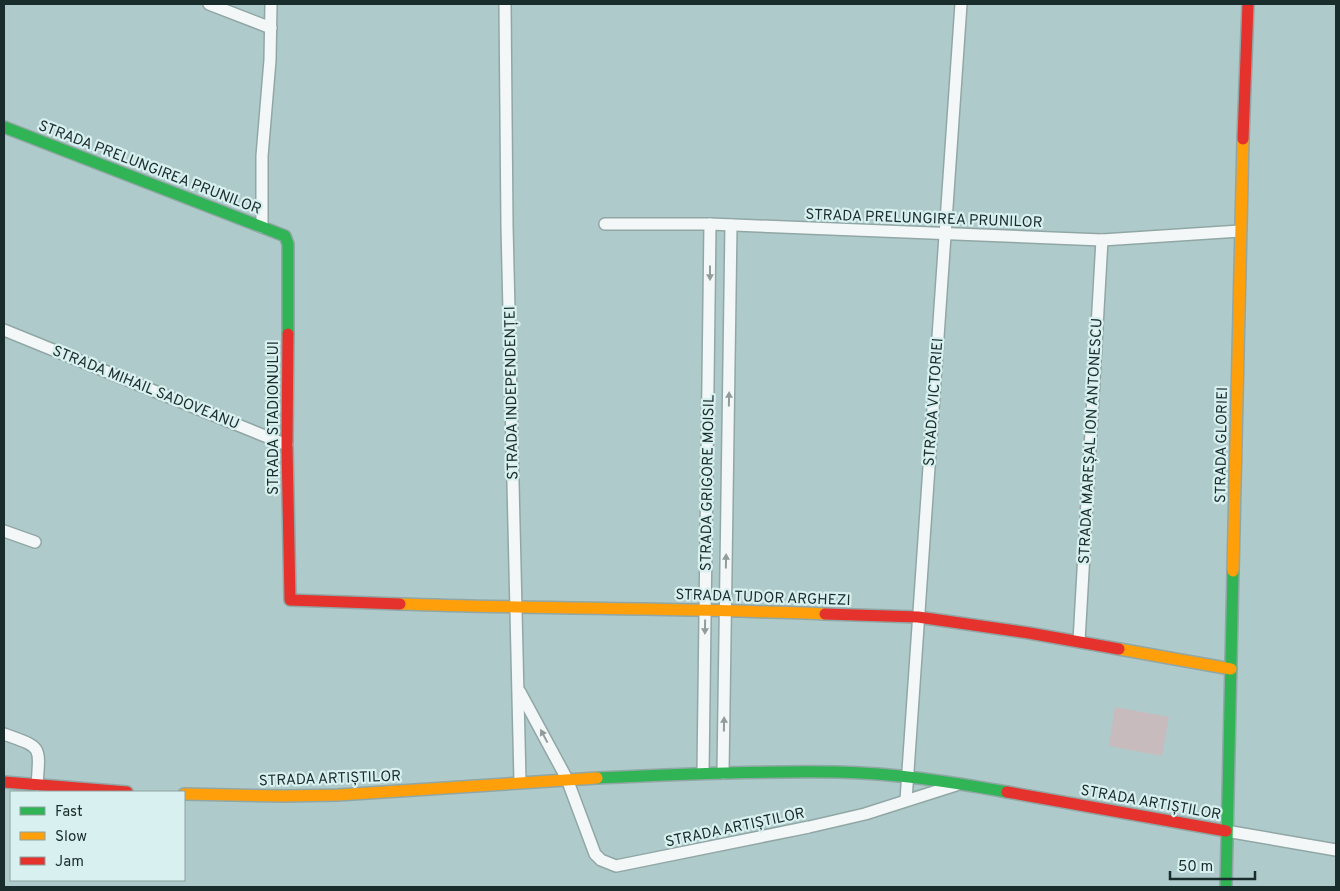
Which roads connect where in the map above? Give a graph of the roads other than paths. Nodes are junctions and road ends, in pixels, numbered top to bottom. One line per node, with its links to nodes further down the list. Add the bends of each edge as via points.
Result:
1 (209, 4): 6 (street)
2 (271, 4): 6 (street)
3 (505, 4): 21 (street, STRADA INDEPENDENȚEI)
4 (961, 4): 13 (street, STRADA VICTORIEI)
5 (1248, 4): 12 (street, STRADA GLORIEI)
6 (271, 28): 11 (street, via 262,156)
7 (4, 127): 11 (street, STRADA PRELUNGIREA PRUNILOR)
8 (605, 224): 9 (street, STRADA PRELUNGIREA PRUNILOR)
9 (710, 224): 10 (street, STRADA PRELUNGIREA PRUNILOR); 22 (street, STRADA GRIGORE MOISIL, one-way to 22)
10 (731, 225): 13 (street, STRADA PRELUNGIREA PRUNILOR); 23 (street, STRADA GRIGORE MOISIL, one-way to 10)
11 (262, 227): 14 (street, STRADA PRELUNGIREA PRUNILOR)
12 (1240, 231): 15 (street, STRADA PRELUNGIREA PRUNILOR); 26 (street, STRADA GLORIEI)
13 (944, 234): 15 (street, STRADA PRELUNGIREA PRUNILOR); 24 (street, STRADA VICTORIEI)
14 (286, 236): 17 (street, STRADA STADIONULUI)
15 (1102, 240): 25 (street, STRADA MAREȘAL ION ANTONESCU)
16 (4, 330): 17 (street, STRADA MIHAIL SADOVEANU)
17 (287, 445): 20 (street, STRADA STADIONULUI)
18 (4, 531): 19 (street)
19 (35, 542)
20 (290, 600): 21 (street, STRADA TUDOR ARGHEZI)
21 (517, 608): 22 (street, STRADA TUDOR ARGHEZI); 27 (street, STRADA INDEPENDENȚEI)
22 (705, 609): 23 (street, STRADA TUDOR ARGHEZI); 29 (street, STRADA GRIGORE MOISIL, one-way to 29)
23 (726, 610): 24 (street, STRADA TUDOR ARGHEZI); 30 (street, STRADA GRIGORE MOISIL, one-way to 23)
24 (918, 617): 25 (street, STRADA TUDOR ARGHEZI); 31 (street, STRADA VICTORIEI)
25 (1078, 641): 26 (street, STRADA TUDOR ARGHEZI)
26 (1231, 668): 40 (street, STRADA GLORIEI)
27 (518, 689): 32 (street, one-way to 27); 34 (street, STRADA INDEPENDENȚEI)
28 (4, 734): 36 (street, via 37,749)
29 (703, 773): 30 (street, STRADA ARTIȘTILOR); 32 (street, STRADA ARTIȘTILOR)
30 (723, 773): 31 (street, STRADA ARTIȘTILOR, via 838,772)
31 (908, 777): 35 (street, STRADA ARTIȘTILOR); 39 (street, STRADA VICTORIEI)
32 (567, 779): 34 (street, STRADA ARTIȘTILOR); 39 (street, STRADA ARTIȘTILOR, via 595,854 616,866 809,828)
33 (4, 782): 36 (street)
34 (520, 782): 38 (street, STRADA ARTIȘTILOR, via 338,795)
35 (960, 784): 39 (street, STRADA ARTIȘTILOR); 40 (street, STRADA ARTIȘTILOR)
36 (37, 785): 37 (street)
37 (114, 791)
38 (185, 794)
39 (906, 800)
40 (1226, 831): 41 (street, STRADA ARTIȘTILOR); 42 (street, STRADA GLORIEI)
41 (1336, 850)
42 (1226, 887)

